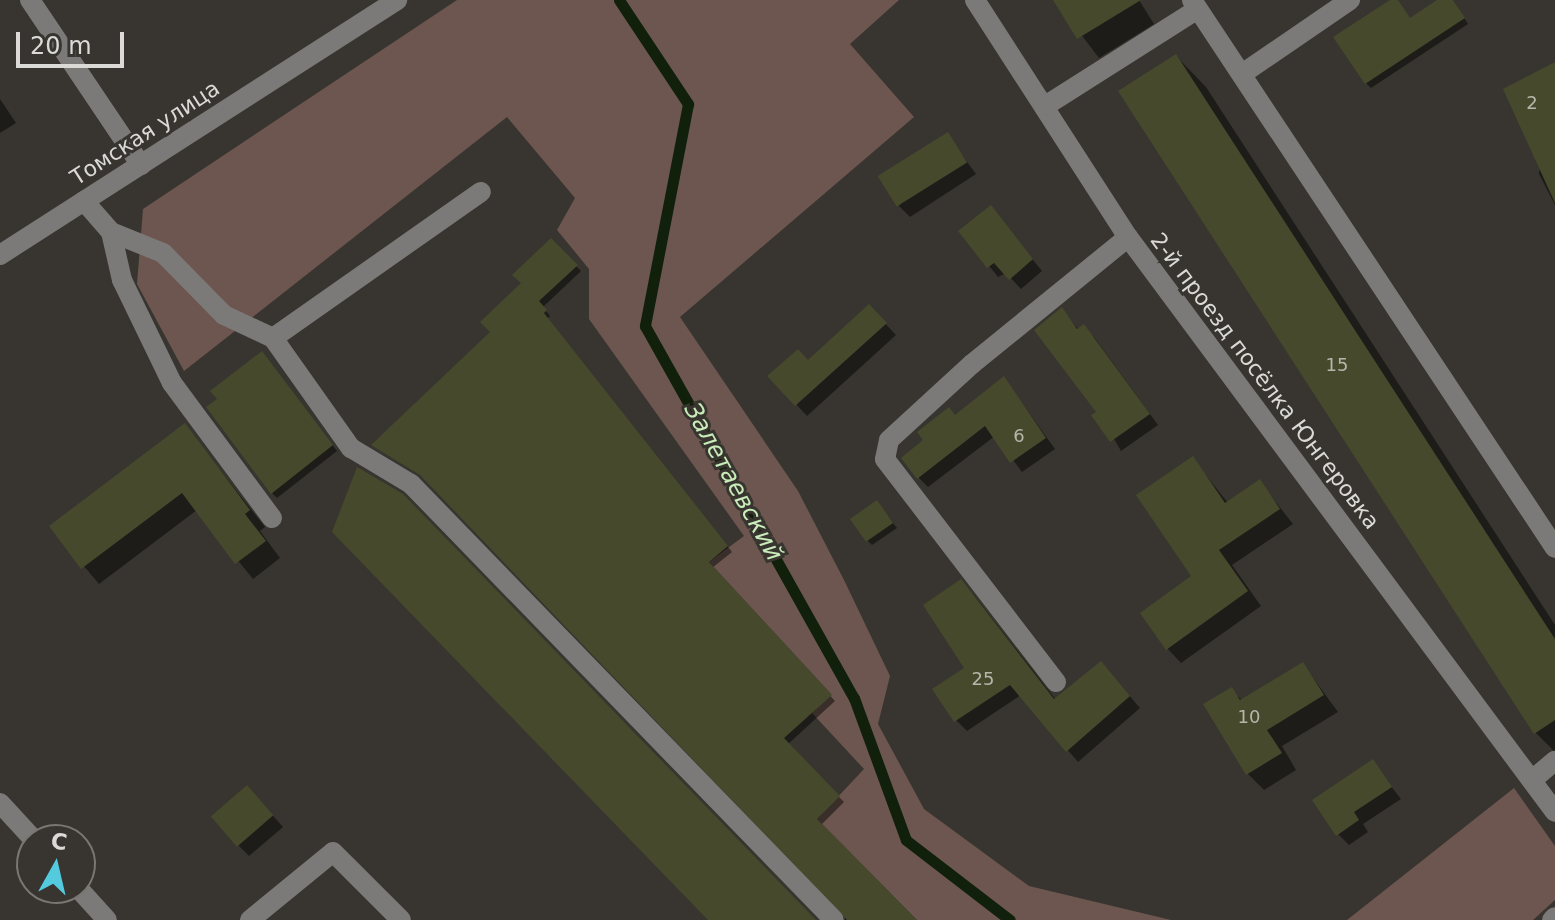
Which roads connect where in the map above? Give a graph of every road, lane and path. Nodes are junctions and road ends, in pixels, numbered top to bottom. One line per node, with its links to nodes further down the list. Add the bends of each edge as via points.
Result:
1 (30, 0): 8 (street)
2 (397, 0): 8 (street, Томская улица)
3 (975, 0): 7 (street, 2-й проезд посёлка Юнгеровка)
4 (1350, 0): 6 (street)
5 (1194, 5): 6 (street); 7 (street)
6 (1242, 74): 16 (street)
7 (1045, 106): 12 (street, 2-й проезд посёлка Юнгеровка)
8 (141, 165): 10 (street, Томская улица)
9 (481, 192): 14 (street)
10 (84, 201): 11 (street); 13 (street, Томская улица)
11 (111, 232): 14 (street, via 163,253 224,315); 15 (street, via 122,280 172,383)
12 (1128, 237): 17 (street, via 972,364 889,440 885,459); 19 (street, 2-й проезд посёлка Юнгеровка)
13 (0, 255)
14 (273, 338): 27 (street, via 351,448 411,484)
15 (272, 518)
16 (1555, 548)
17 (1056, 682)
18 (1555, 761): 19 (street)
19 (1532, 780): 21 (street, 2-й проезд посёлка Юнгеровка)
20 (0, 803): 22 (street)
21 (1555, 812)
22 (19, 824)
23 (92, 904): 24 (street)
24 (107, 920)
25 (250, 920): 26 (street, via 333,852)
26 (401, 920)
27 (834, 920)

